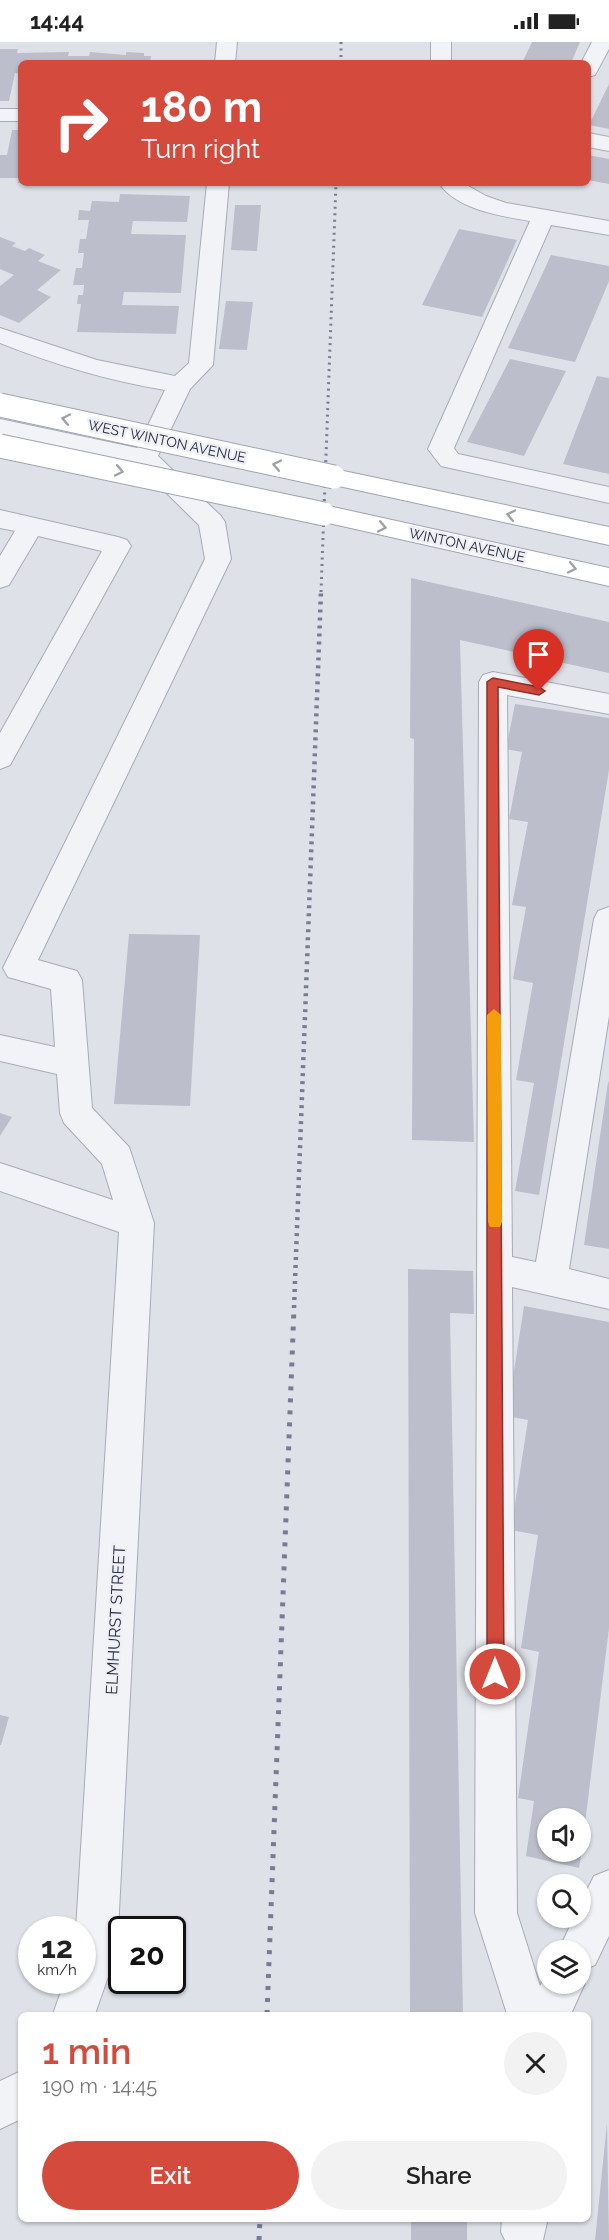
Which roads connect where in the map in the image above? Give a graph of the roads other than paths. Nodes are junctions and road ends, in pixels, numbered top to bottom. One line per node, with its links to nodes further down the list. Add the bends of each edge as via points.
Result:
1 (227, 42): 4 (street)
2 (441, 42): 5 (street)
3 (602, 42): 6 (street)
4 (225, 60)
5 (441, 60)
6 (591, 65)
7 (0, 115): 8 (street)
8 (18, 115)
9 (591, 141): 10 (street)
10 (609, 144)
11 (218, 186): 16 (street, via 201,364)
12 (452, 186): 13 (street, via 456,192 486,205)
13 (544, 216): 14 (street); 21 (street, via 441,449 450,460)
14 (609, 228)
15 (0, 335): 16 (street, via 30,347)
16 (180, 385): 20 (street)
17 (0, 405): 24 (main road, WEST WINTON AVENUE, one-way to 17, bridge)
18 (0, 427): 20 (street)
19 (0, 446): 25 (main road, WINTON AVENUE, one-way to 25, bridge)
20 (145, 458): 31 (street, via 212,522 218,559 19,968 66,980)
21 (609, 495)
22 (0, 519): 23 (street)
23 (31, 526): 26 (street); 28 (street, via 118,546)
24 (609, 536)
25 (609, 577)
26 (0, 579)
27 (609, 704): 34 (street, via 493,682)
28 (0, 758)
29 (609, 919): 35 (street)
30 (0, 1048): 31 (street)
31 (72, 1064): 33 (street, via 76,1113 117,1157)
32 (0, 1177): 33 (street)
33 (137, 1223): 40 (street, ELMHURST STREET, via 96,1952)
34 (495, 1268): 35 (street); 41 (street, via 496,1912)
35 (550, 1280): 36 (street)
36 (609, 1294)
37 (609, 1891): 38 (street)
38 (585, 1940)
39 (559, 1994): 42 (street)
40 (75, 2012)
41 (527, 2012)
42 (550, 2012)
43 (18, 2095): 44 (street)
44 (0, 2107)

